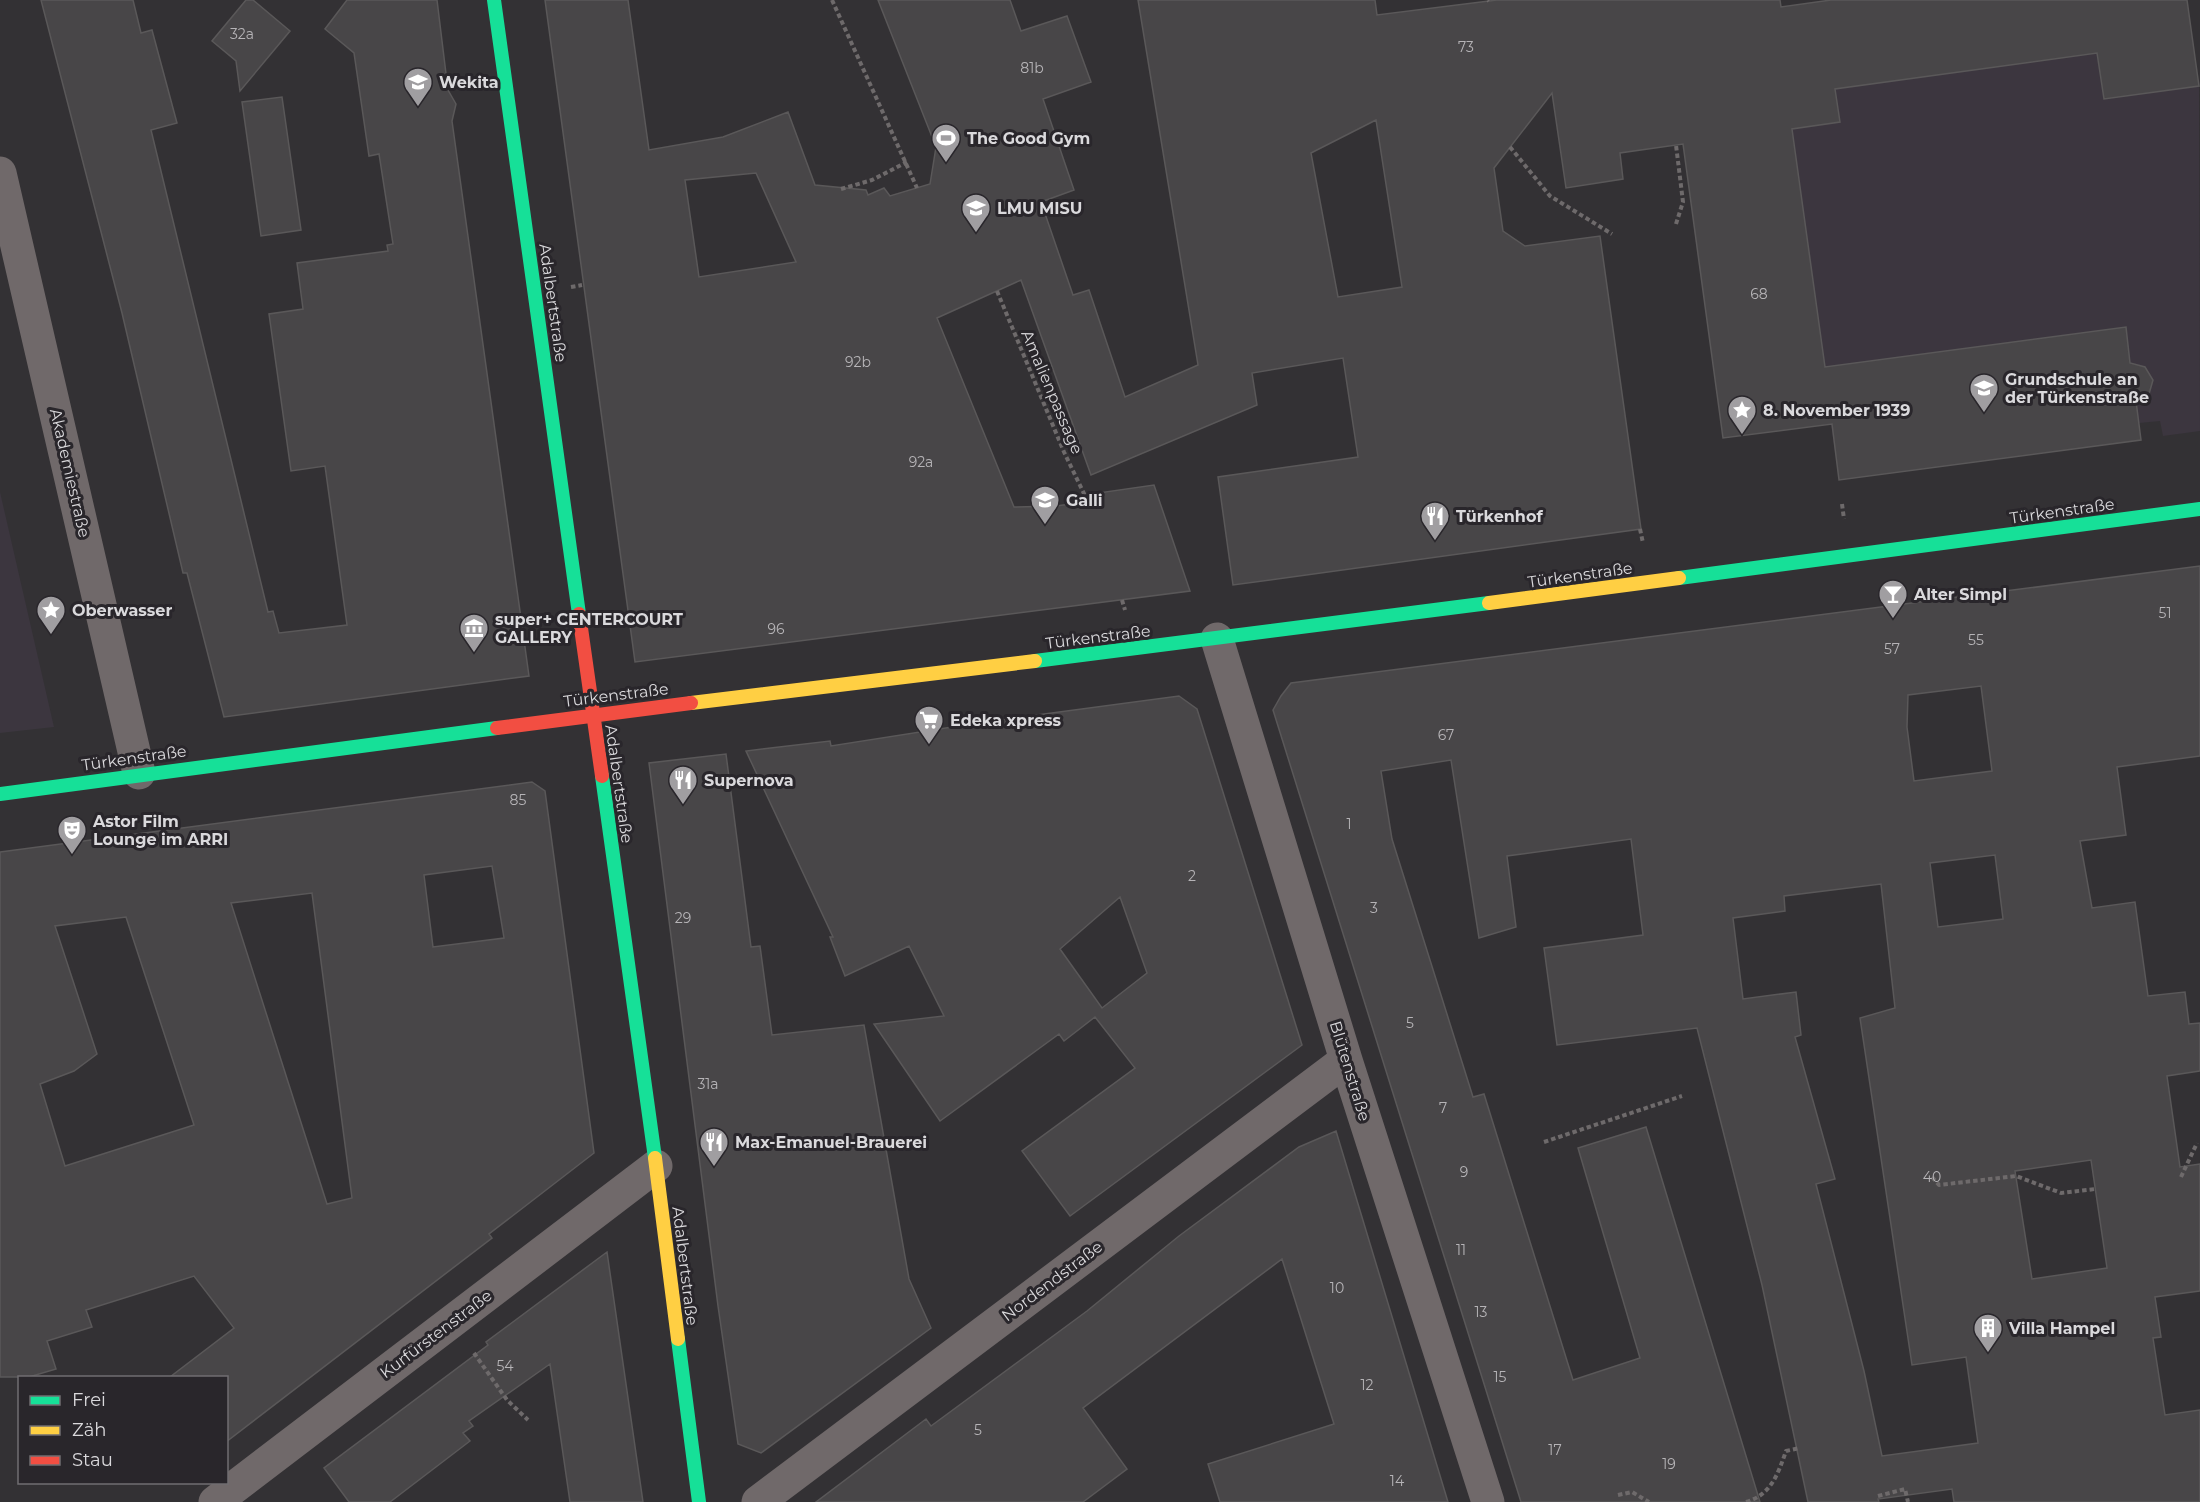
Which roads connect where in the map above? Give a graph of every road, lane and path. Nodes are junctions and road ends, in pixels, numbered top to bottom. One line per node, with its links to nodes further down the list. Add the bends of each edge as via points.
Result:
1 (494, 0): 21 (street, Adalbertstraße)
2 (832, 0): 5 (path)
3 (1676, 145): 9 (path, via 1683,202)
4 (1510, 147): 10 (path, via 1550,196)
5 (907, 162): 7 (path); 8 (path, via 872,180)
6 (0, 173): 22 (street, Akademiestraße)
7 (917, 188)
8 (841, 189)
9 (1676, 224)
10 (1612, 234)
11 (997, 291): 12 (path, Amalienpassage)
12 (1088, 502)
13 (1842, 504): 15 (path)
14 (2200, 509): 20 (street, Türkenstraße)
15 (1844, 519)
16 (1641, 529): 17 (path)
17 (1643, 545)
18 (1122, 600): 19 (path)
19 (1125, 611)
20 (1217, 639): 21 (street, Türkenstraße); 24 (street, Blütenstraße)
21 (593, 714): 22 (street, Türkenstraße); 28 (street, Adalbertstraße)
22 (139, 773): 23 (street, Türkenstraße)
23 (0, 794)
24 (1346, 1060): 39 (street, Nordendstraße); 40 (street, Blütenstraße)
25 (1682, 1096): 26 (path)
26 (1544, 1142)
27 (2197, 1143): 30 (path)
28 (656, 1166): 37 (street, Kurfürstenstraße); 38 (street, Adalbertstraße)
29 (1932, 1177): 31 (path, via 1939,1185 2016,1176 2061,1193)
30 (2181, 1177)
31 (2095, 1190)
32 (468, 1345): 33 (path, via 507,1400)
33 (528, 1420)
34 (1800, 1448): 42 (path, via 1786,1451 1777,1479 1758,1499)
35 (1618, 1496): 41 (path, via 1632,1492)
36 (1878, 1496): 43 (path, via 1905,1490)
37 (215, 1502)
38 (699, 1502)
39 (758, 1502)
40 (1488, 1502)
41 (1649, 1502)
42 (1746, 1502)
43 (1908, 1502)

